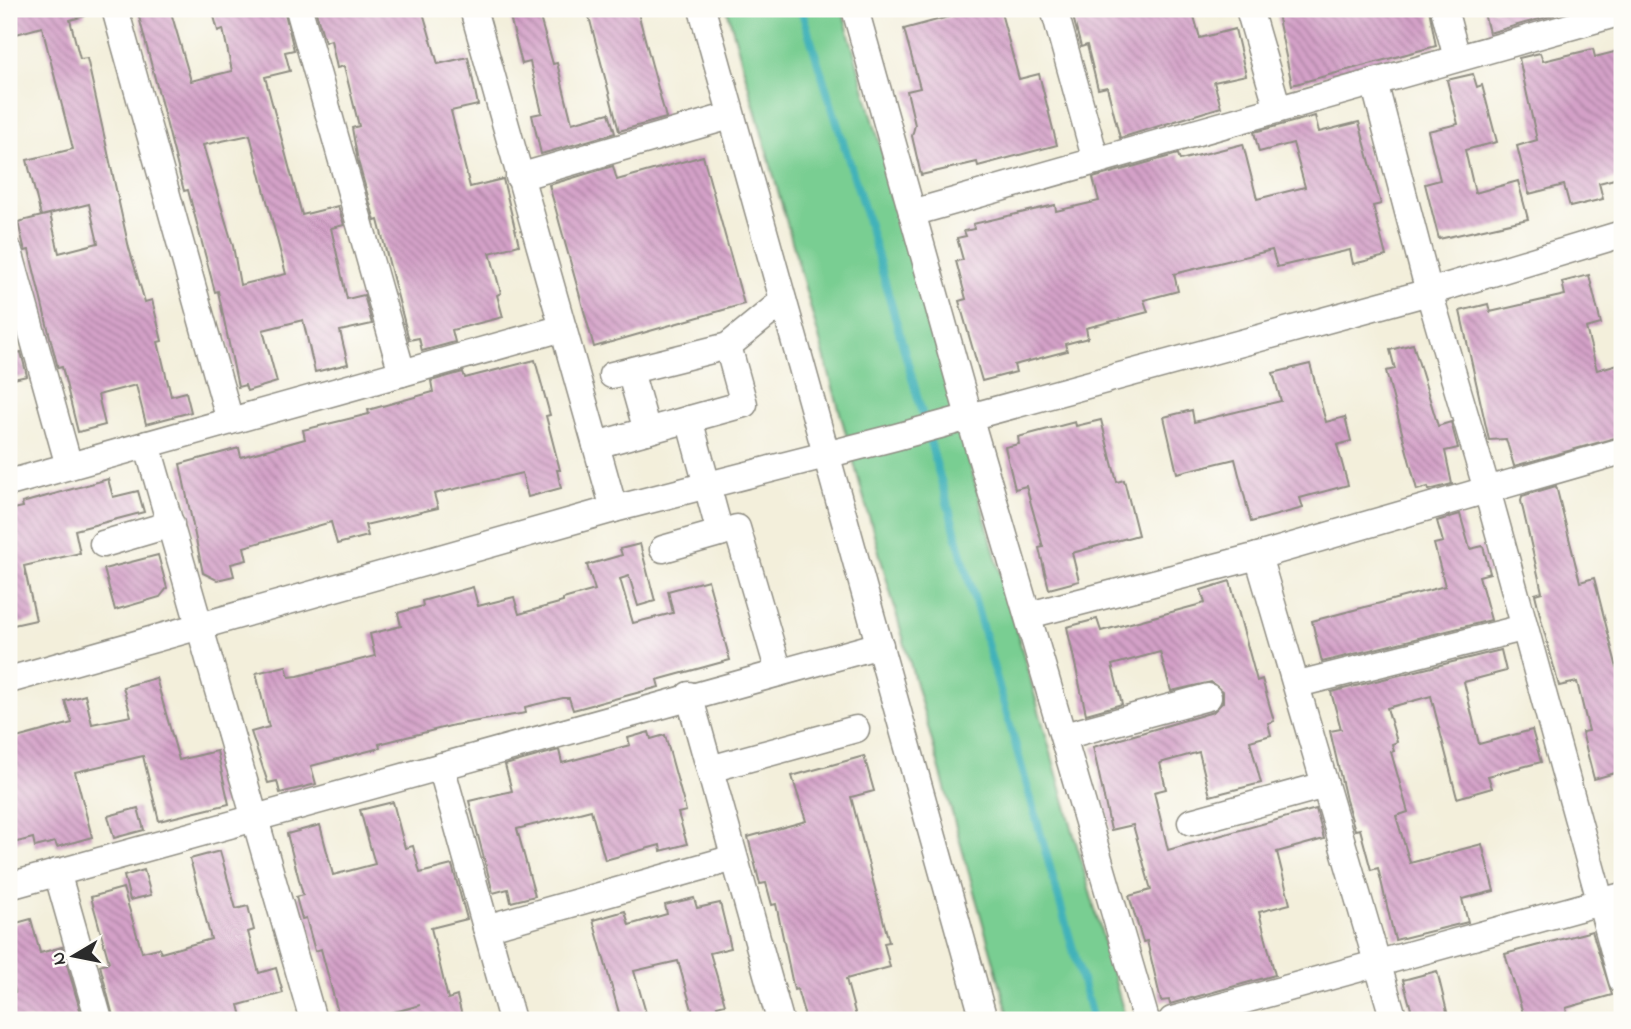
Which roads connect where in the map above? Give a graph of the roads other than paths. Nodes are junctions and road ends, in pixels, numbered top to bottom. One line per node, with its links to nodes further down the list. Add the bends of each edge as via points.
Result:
1 (115, 9): 26 (street)
2 (299, 9): 23 (street)
3 (473, 9): 15 (street)
4 (702, 9): 13 (street)
5 (855, 9): 16 (street)
6 (1054, 9): 14 (street)
7 (1249, 9): 12 (street)
8 (1444, 9): 10 (street)
9 (1622, 12): 10 (street)
10 (1457, 58): 11 (street)
11 (1374, 82): 12 (street); 19 (street)
12 (1278, 109): 14 (street)
13 (730, 116): 15 (street); 20 (street)
14 (1096, 161): 16 (street)
15 (520, 177): 21 (street)
16 (912, 213): 24 (street)
17 (1622, 234): 19 (street)
18 (9, 251): 32 (street)
19 (1429, 292): 24 (street); 35 (street)
20 (783, 301): 22 (street); 31 (street)
21 (563, 328): 23 (street); 29 (street)
22 (728, 346): 25 (street, via 744,404); 27 (street, via 621,373)
23 (402, 373): 26 (street)
24 (969, 416): 31 (street); 42 (street)
25 (689, 419): 27 (street); 34 (street)
26 (230, 421): 28 (street)
27 (647, 431): 29 (street)
28 (147, 444): 32 (street); 37 (street)
29 (596, 445): 36 (street)
30 (1622, 452): 35 (street)
31 (826, 453): 34 (street); 45 (street)
32 (69, 466): 33 (street)
33 (9, 483)
34 (706, 484): 36 (street); 38 (street)
35 (1487, 489): 41 (street); 44 (street)
36 (614, 509): 43 (street)
37 (171, 524): 39 (street); 43 (street)
38 (720, 533): 40 (street); 46 (street, via 737,528)
39 (103, 544)
40 (663, 549)
41 (1258, 556): 42 (street); 48 (street)
42 (1029, 615): 52 (street)
43 (202, 627): 47 (street); 56 (street)
44 (1523, 628): 48 (street); 61 (street)
45 (880, 645): 46 (street); 69 (street)
46 (779, 671): 49 (street)
47 (9, 680)
48 (1298, 684): 55 (street)
49 (689, 695): 53 (street); 54 (street)
50 (1208, 698): 52 (street)
51 (856, 729): 54 (street)
52 (1064, 736): 70 (street)
53 (441, 766): 56 (street); 62 (street)
54 (710, 769): 58 (street)
55 (1325, 785): 57 (street); 63 (street)
56 (256, 818): 59 (street); 66 (street)
57 (1191, 822)
58 (734, 858): 62 (street); 68 (street)
59 (57, 872): 60 (street); 65 (street)
60 (9, 886)
61 (1611, 899): 63 (street); 64 (street)
62 (486, 928): 67 (street)
63 (1379, 965): 71 (street); 72 (street)
64 (1622, 980)
65 (99, 1020)
66 (313, 1020)
67 (512, 1020)
68 (780, 1020)
69 (984, 1020)
70 (1146, 1020)
71 (1172, 1020)
72 (1394, 1020)

